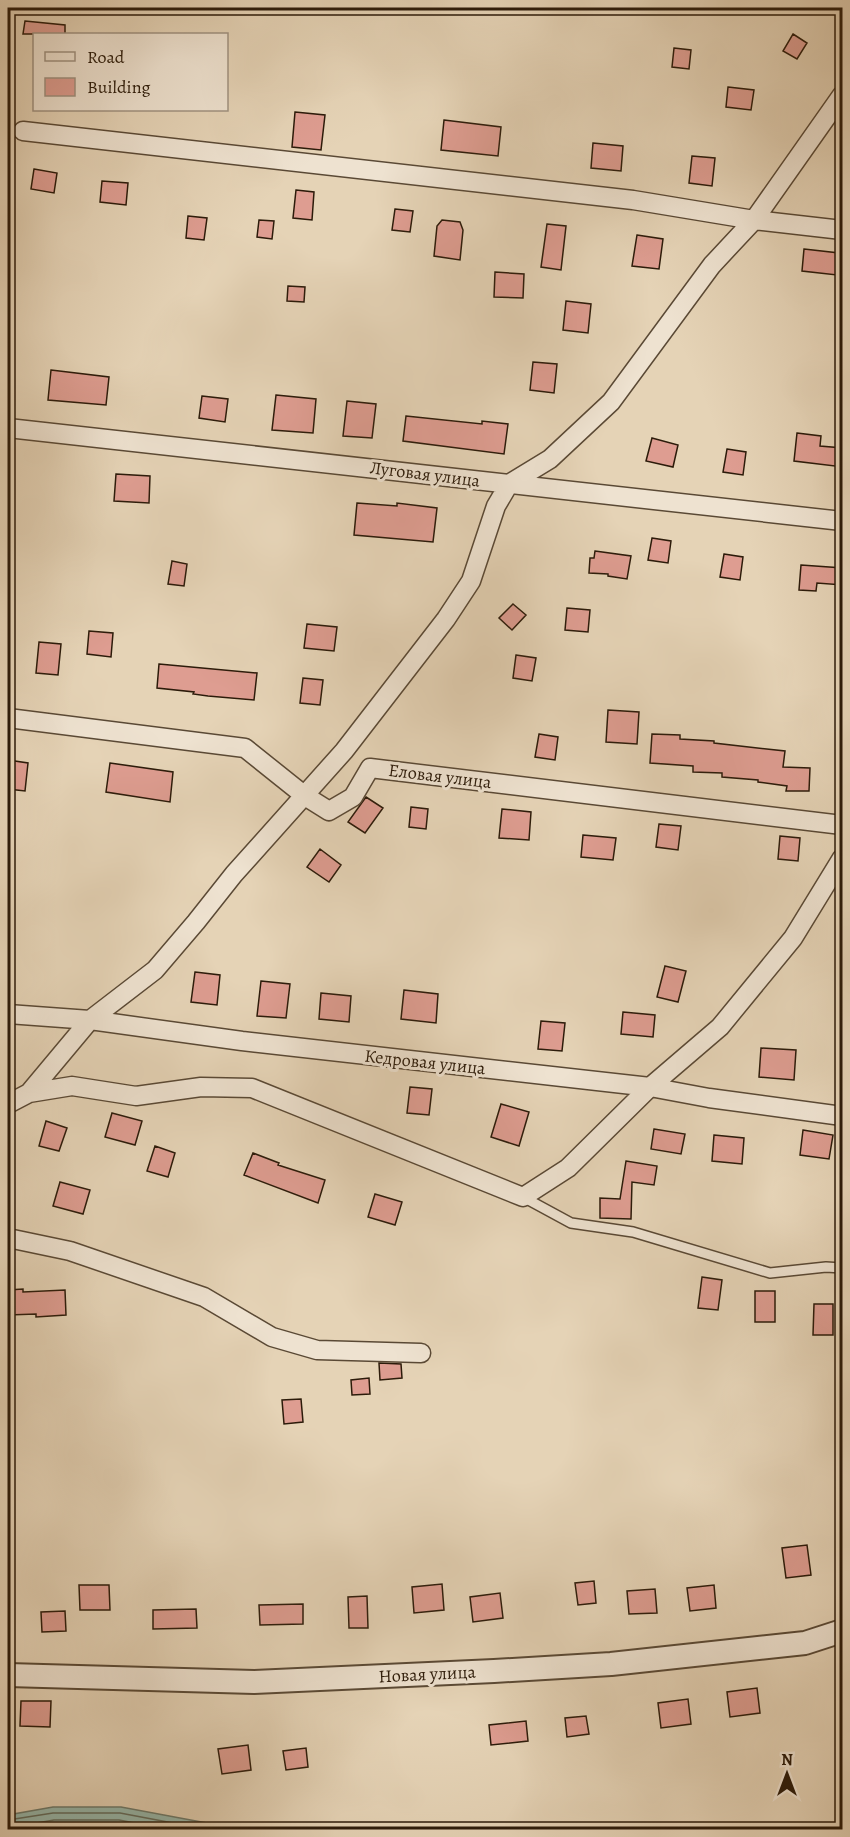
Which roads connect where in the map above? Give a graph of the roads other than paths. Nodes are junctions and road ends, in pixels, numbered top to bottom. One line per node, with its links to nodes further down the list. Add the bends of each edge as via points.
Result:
1 (843, 95): 3 (street)
2 (23, 131): 3 (street, via 633,200)
3 (754, 220): 4 (street); 6 (street, via 712,265 611,402 549,459)
4 (843, 230)
5 (8, 428): 6 (street, Луговая улица)
6 (508, 484): 7 (street, Луговая улица); 9 (street, via 496,506 471,581)
7 (843, 521)
8 (8, 718): 11 (street, Еловая улица, via 245,748)
9 (344, 751): 10 (street); 11 (street)
10 (370, 768): 11 (street, Еловая улица, via 353,797 329,811); 12 (street, Еловая улица)
11 (305, 796): 15 (street, via 155,970)
12 (843, 825)
13 (843, 858): 16 (street, via 794,938 720,1027)
14 (8, 1014): 15 (street, Кедровая улица)
15 (90, 1020): 16 (street, Кедровая улица); 17 (street)
16 (650, 1087): 19 (street, Кедровая улица); 20 (street, via 568,1168)
17 (29, 1093): 18 (street); 20 (street, via 72,1086 136,1096 201,1087 252,1088)
18 (8, 1104)
19 (843, 1116)
20 (523, 1197): 22 (lane, via 571,1223 633,1232 771,1273)
21 (8, 1238): 23 (street, via 70,1251 194,1293 272,1337 317,1350)
22 (843, 1268)
23 (421, 1353)
24 (843, 1631): 25 (street, Новая улица, via 805,1643 611,1664 494,1671 254,1682)
25 (8, 1675)

